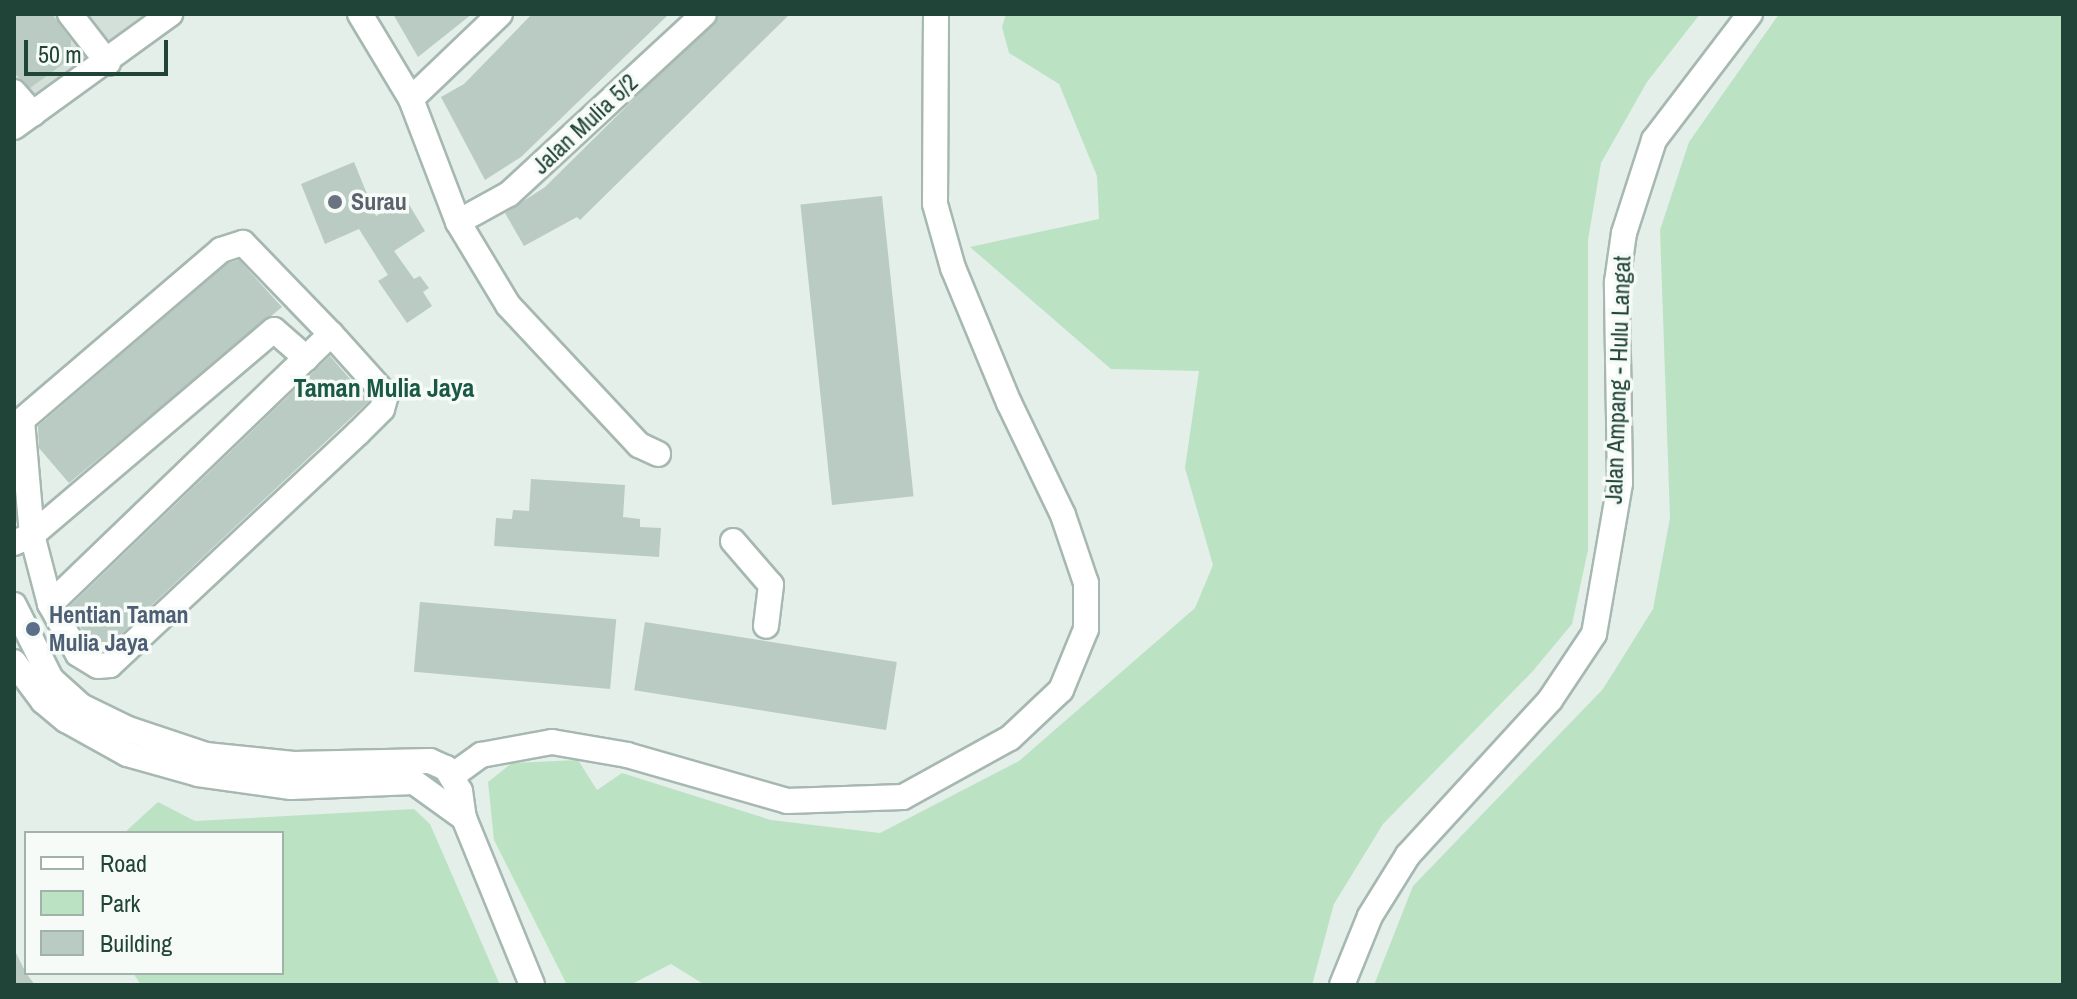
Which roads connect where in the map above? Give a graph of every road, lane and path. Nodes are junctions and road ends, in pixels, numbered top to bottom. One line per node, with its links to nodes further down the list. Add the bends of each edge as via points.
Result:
1 (70, 14): 8 (street)
2 (170, 14): 8 (street)
3 (360, 14): 10 (street)
4 (500, 14): 10 (street)
5 (704, 14): 12 (street, Jalan Mulia 5/2, via 509,194)
6 (936, 14): 22 (street, via 935,204 953,268 1063,515 1086,583 1086,629 1061,690 1010,738 903,797 787,801 627,755 552,742 481,755)
7 (1750, 14): 25 (street, Jalan Ampang - Hulu Langat, via 1654,140 1624,233 1617,293 1620,483 1594,634 1550,700 1408,855 1370,916)
8 (108, 63): 11 (street)
9 (14, 92): 11 (street)
10 (411, 99): 12 (street)
11 (23, 121)
12 (458, 222): 15 (street, via 508,305 639,445)
13 (331, 334): 14 (street); 16 (street, via 243,243 221,250 22,420); 18 (street, via 386,395 382,409 358,433 110,665 98,666 78,654)
14 (306, 358): 16 (street, via 274,330); 18 (street)
15 (658, 454)
16 (23, 539): 18 (street)
17 (733, 541): 20 (street, via 771,585)
18 (50, 604)
19 (14, 605): 22 (street, via 51,679 81,706 128,729 206,755 294,764 430,761)
20 (766, 626)
21 (14, 662): 23 (street, via 43,701 66,720 127,754 198,774 291,787 414,782)
22 (452, 776): 23 (street)
23 (464, 818): 24 (street)
24 (532, 985)
25 (1342, 985)

